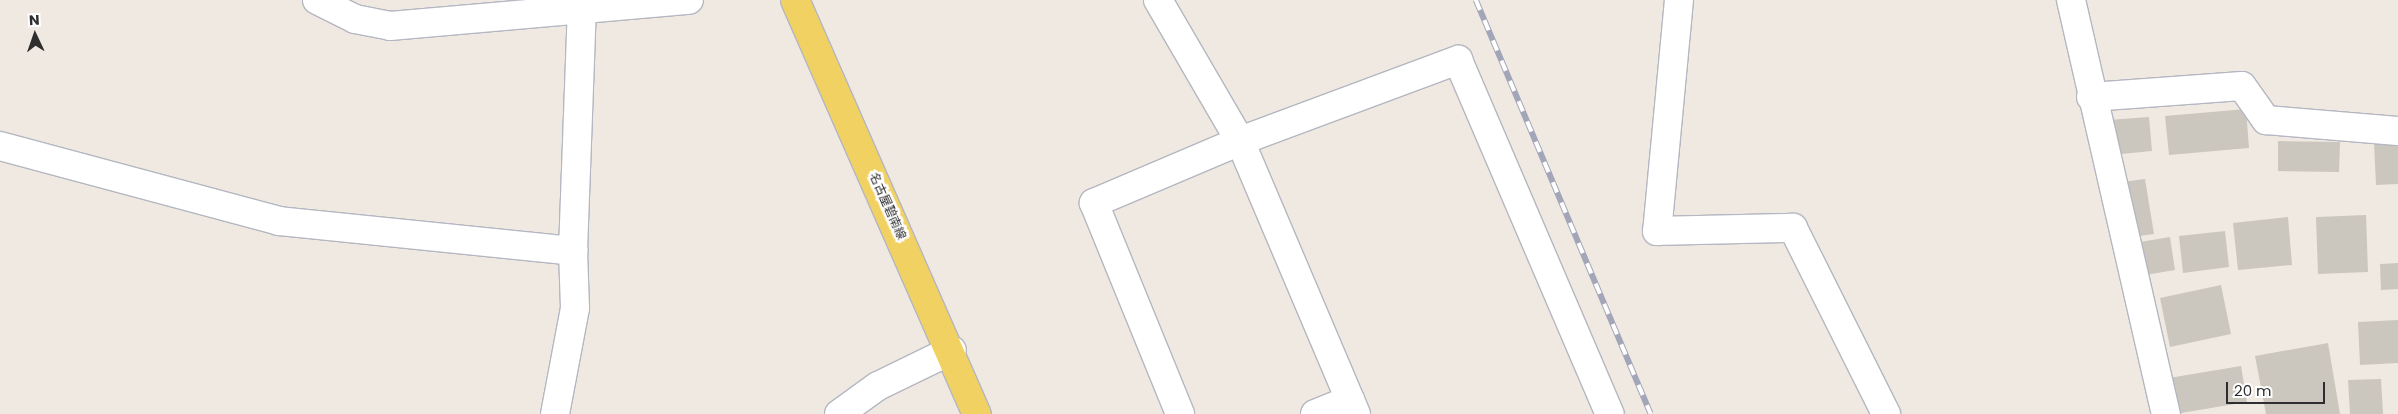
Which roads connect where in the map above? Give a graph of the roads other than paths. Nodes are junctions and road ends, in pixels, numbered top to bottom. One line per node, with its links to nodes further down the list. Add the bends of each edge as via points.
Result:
1 (317, 0): 7 (street, via 355,19 390,26)
2 (688, 0): 7 (street)
3 (796, 0): 13 (main road, 名古屋碧南線)
4 (1158, 0): 10 (street)
5 (1679, 0): 21 (street, via 1657,231 1794,228)
6 (2071, 0): 8 (street)
7 (582, 8): 12 (street)
8 (2090, 97): 9 (street, via 2242,86 2266,120); 22 (street)
9 (2398, 131)
10 (1240, 140): 14 (street); 18 (street, via 1094,203); 20 (street, via 1458,60)
11 (0, 146): 12 (street, via 279,221)
12 (572, 251): 15 (street, via 575,308)
13 (952, 350): 16 (street, via 878,386); 17 (main road, 名古屋碧南線)
14 (1353, 407): 19 (street)
15 (555, 414)
16 (839, 414)
17 (977, 414)
18 (1180, 414)
19 (1315, 414)
20 (1610, 414)
21 (1886, 414)
22 (2166, 414)

